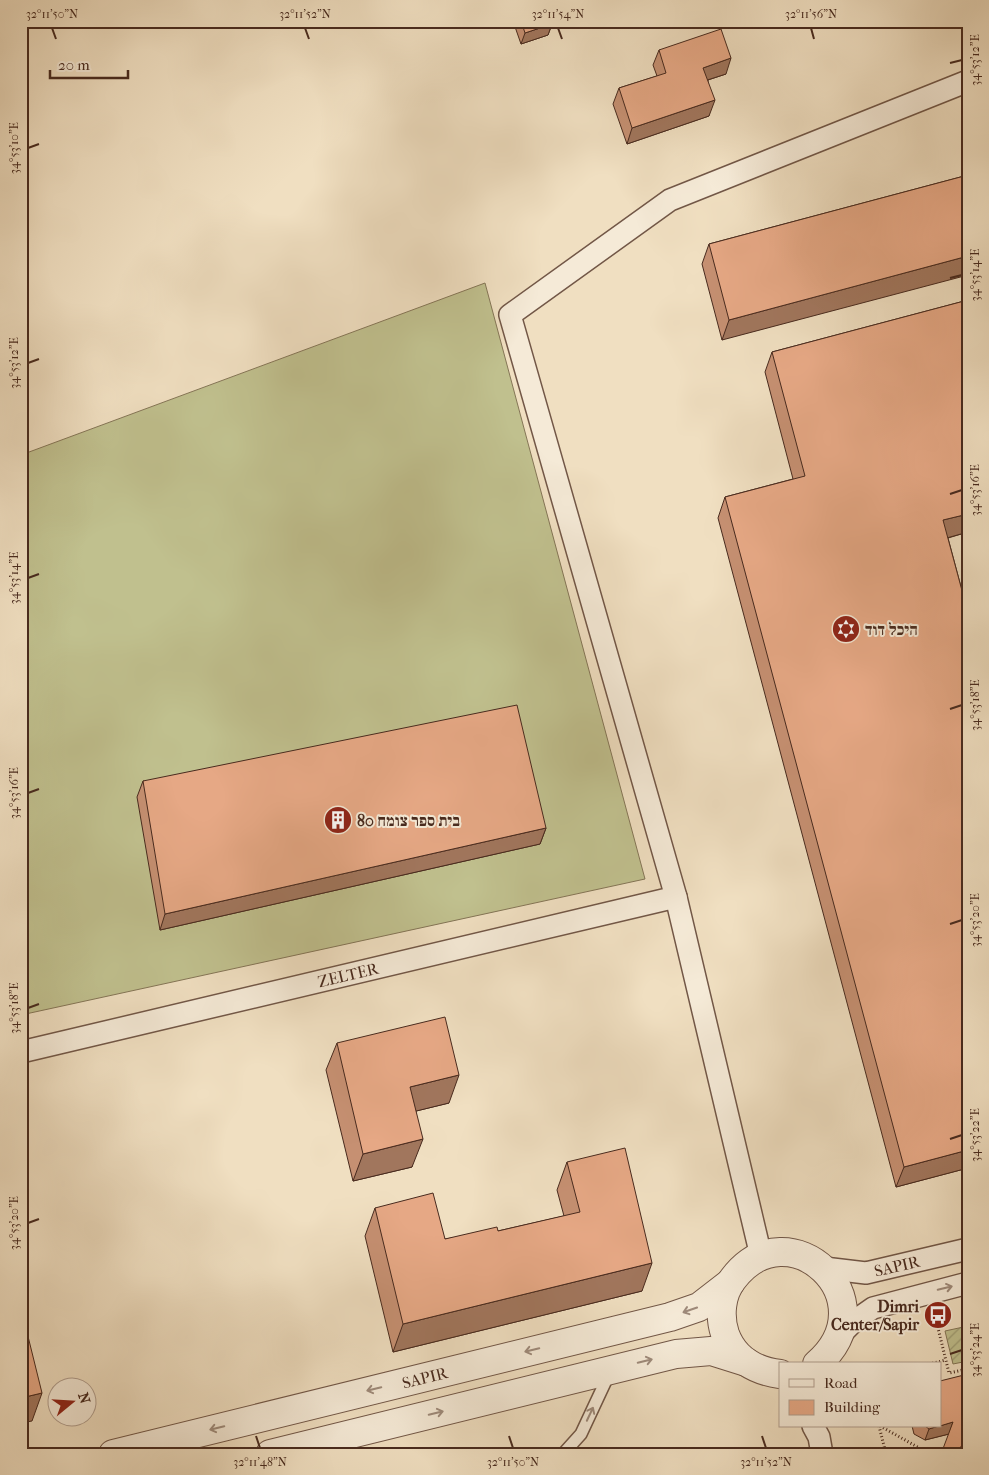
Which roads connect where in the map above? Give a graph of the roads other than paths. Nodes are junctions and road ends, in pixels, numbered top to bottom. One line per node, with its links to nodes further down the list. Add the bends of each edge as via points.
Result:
1 (968, 81): 2 (street, via 670,200 510,315)
2 (676, 897): 3 (street, ZELTER); 5 (street)
3 (21, 1052)
4 (968, 1250): 6 (street, SAPIR, via 866,1273)
5 (761, 1256): 6 (street, via 777,1252 794,1253); 7 (street, via 749,1262)
6 (824, 1268): 9 (street, via 836,1282 844,1318)
7 (730, 1283): 11 (street, via 723,1299 725,1334 734,1350); 12 (street, SAPIR, one-way to 12, via 699,1307 670,1317)
8 (968, 1283): 9 (street, SAPIR, one-way to 8, via 853,1322 873,1308)
9 (828, 1354)
10 (611, 1370): 11 (street, one-way to 11, via 676,1354 711,1351); 13 (street, one-way to 10); 14 (lane, one-way to 10, via 581,1434)
11 (768, 1373)
12 (113, 1454)
13 (270, 1454)
14 (563, 1454)

